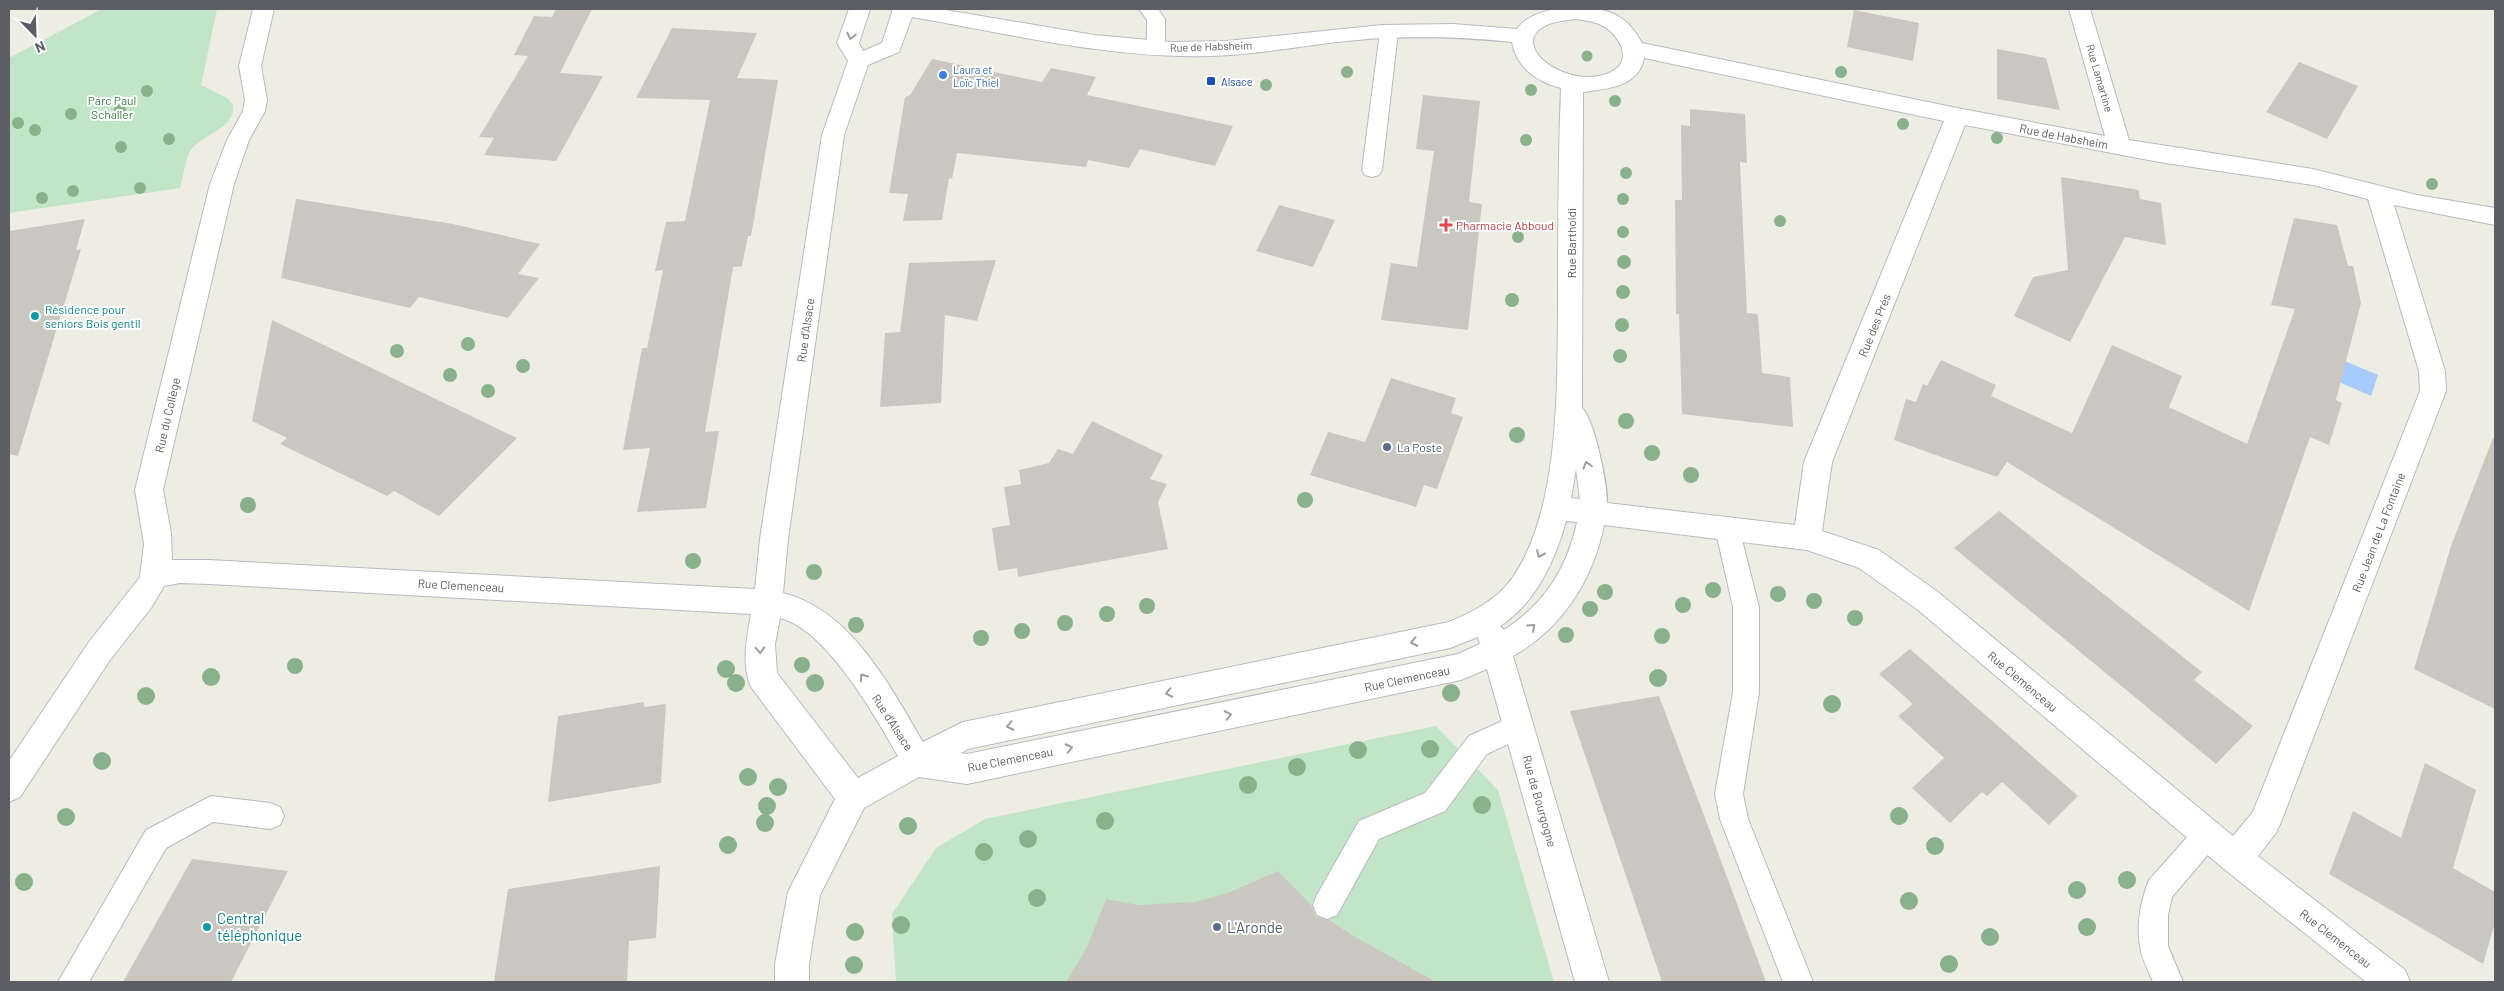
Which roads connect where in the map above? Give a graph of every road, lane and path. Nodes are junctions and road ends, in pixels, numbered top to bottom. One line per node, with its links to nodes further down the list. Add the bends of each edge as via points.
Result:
1 (263, 9): 23 (street, Rue du Collège, via 250,66 256,100 254,111 238,140 222,184 149,490 158,540)
2 (859, 9): 11 (street, one-way to 11, via 848,43)
3 (903, 9): 9 (street, Rue de Habsheim, via 1094,42); 11 (street, via 890,47)
4 (1148, 9): 9 (lane, via 1156,19)
5 (2080, 9): 14 (street, Rue Lamartine)
6 (1575, 10): 8 (street, via 1542,18 1530,26); 10 (street, via 1608,20 1630,38)
7 (1389, 32): 8 (street, Rue de Habsheim, via 1486,32); 9 (street, Rue de Habsheim, via 1337,34 1211,49); 15 (lane)
8 (1524, 36): 12 (street, via 1522,48 1528,61 1540,72)
9 (1156, 48)
10 (1635, 49): 12 (street, via 1634,61 1626,72 1613,80 1596,85); 13 (street, Rue de Habsheim)
11 (859, 61): 24 (street, Rue d'Alsace, via 833,135 774,539)
12 (1572, 84): 18 (street, Rue Bartholdi)
13 (1957, 116): 14 (street, Rue de Habsheim); 22 (street, Rue des Prés, via 1818,462)
14 (2119, 146): 16 (street, Rue de Habsheim, via 2313,177)
15 (1372, 170)
16 (2378, 192): 17 (street, Rue de Habsheim, via 2417,203); 33 (street, Rue Jean de La Fontaine, via 2432,371 2433,391 2264,822)
17 (2495, 216)
18 (1570, 403): 19 (street, Rue Bartholdi); 20 (street, Rue Bartholdi, one-way to 18, via 1593,486)
19 (1556, 508): 20 (street, Rue Clemenceau); 25 (street, one-way to 25, via 1547,539 1523,587)
20 (1593, 513): 21 (street, Rue Clemenceau); 26 (street, Rue Clemenceau, one-way to 20, via 1550,610 1572,580 1583,556)
21 (1727, 528): 22 (street, Rue Clemenceau); 38 (lane, via 1746,608 1746,692 1729,794 1734,819)
22 (1807, 538): 32 (street, Rue Clemenceau, via 1869,559 1928,601)
23 (154, 576): 24 (street, Rue Clemenceau, via 209,572); 29 (street, Rue du Collège, via 140,602 115,629)
24 (768, 602): 28 (street, Rue d'Alsace, one-way to 24, via 890,716 829,632 803,612); 30 (street, Rue d'Alsace, one-way to 30, via 760,644 762,677)
25 (1486, 619): 26 (street, Rue de Bourgogne); 28 (street, one-way to 28, via 1450,635 962,736)
26 (1497, 652): 27 (street, Rue de Bourgogne); 28 (street, Rue Clemenceau, one-way to 26, via 967,769 1461,667)
27 (1518, 726): 34 (lane, via 1478,745 1435,802 1369,830); 37 (street, Rue de Bourgogne)
28 (918, 762): 30 (street, Rue d'Alsace)
29 (9, 787)
30 (853, 797): 36 (street, via 804,892)
31 (270, 816): 35 (lane, via 211,809 156,839)
32 (2207, 835): 33 (street, Rue Clemenceau); 39 (lane, via 2159,890 2154,915 2154,946)
33 (2235, 858): 40 (street, Rue Clemenceau)
34 (1327, 905)
35 (74, 982)
36 (792, 982)
37 (1592, 982)
38 (1798, 982)
39 (2168, 982)
40 (2393, 982)

